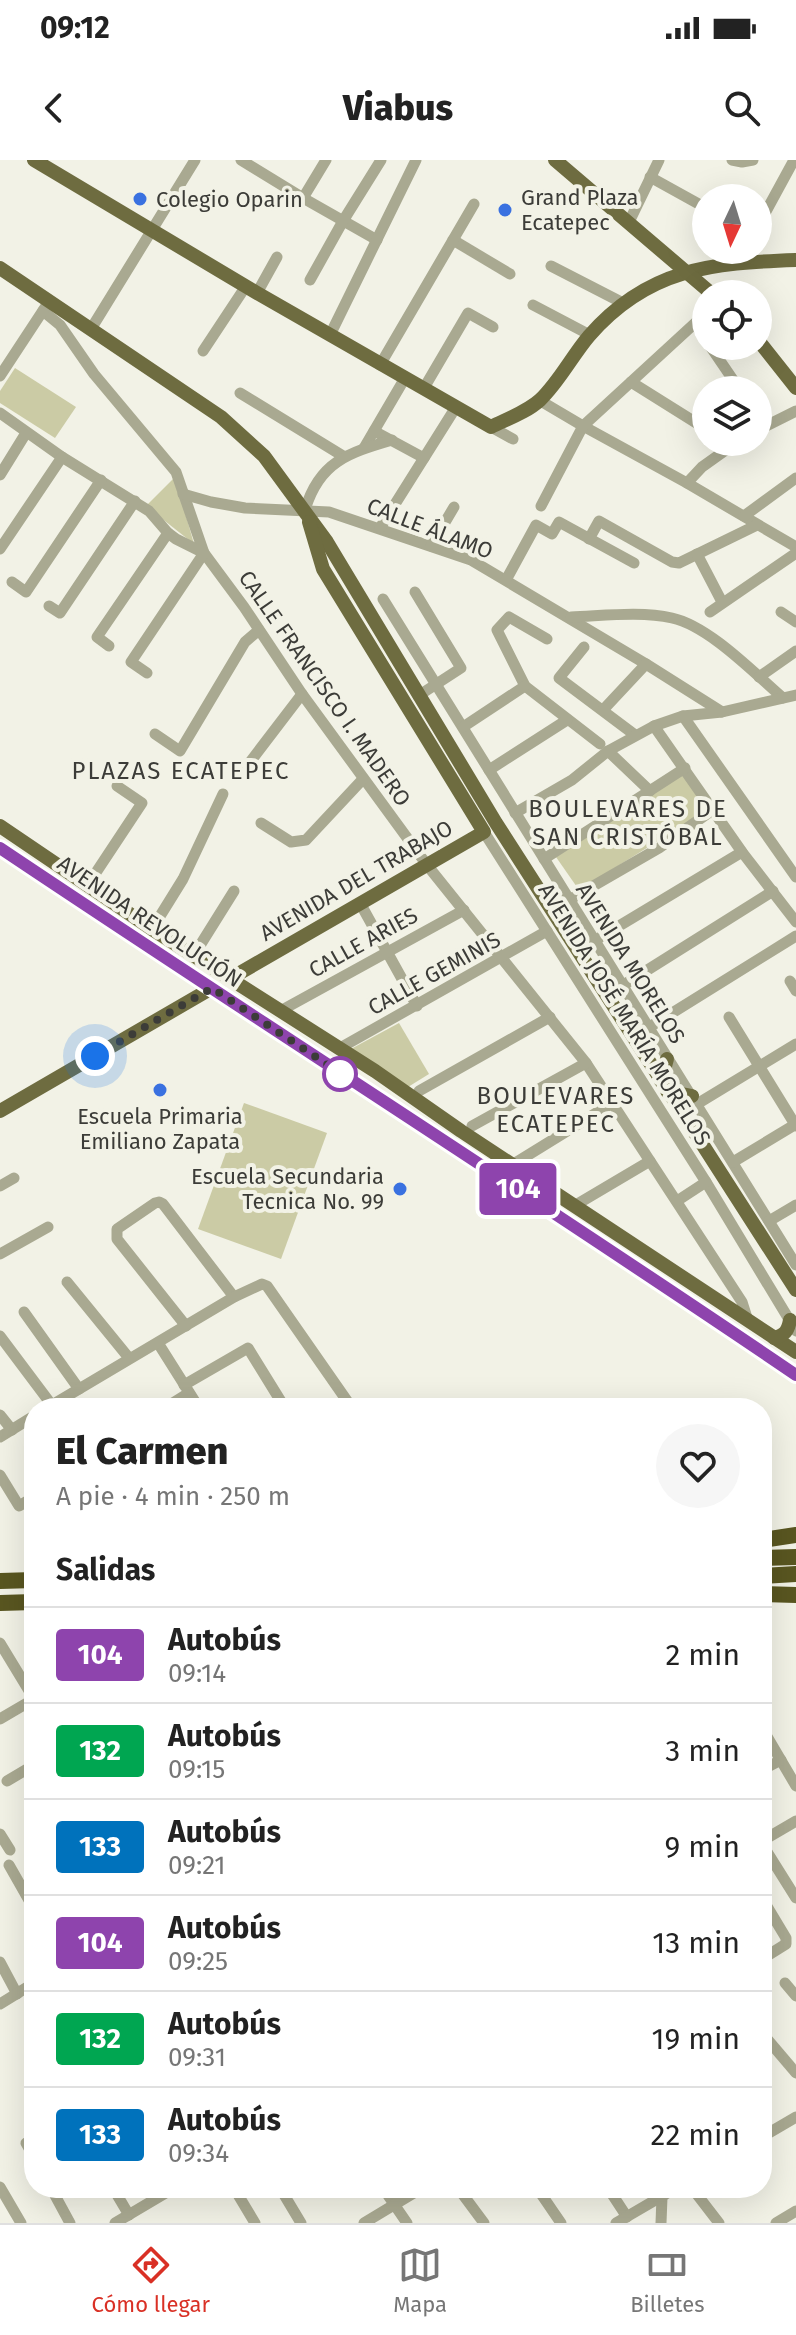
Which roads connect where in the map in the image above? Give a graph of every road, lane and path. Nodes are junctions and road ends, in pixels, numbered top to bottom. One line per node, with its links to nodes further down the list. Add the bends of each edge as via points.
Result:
1 (34, 160): 19 (main road)
2 (195, 160): 19 (street)
3 (241, 160): 13 (street)
4 (326, 160): 13 (street)
5 (381, 160): 17 (street)
6 (416, 160): 20 (street)
7 (555, 160): 18 (main road)
8 (659, 160): 12 (street)
9 (732, 160): 10 (street)
10 (751, 160)
11 (794, 160): 15 (street)
12 (650, 177): 14 (street); 18 (street)
13 (303, 198): 17 (street)
14 (692, 200)
15 (772, 200)
16 (474, 204): 21 (street)
17 (343, 221): 20 (street); 30 (street)
18 (629, 222): 28 (main road)
19 (152, 229): 32 (main road); 38 (street)
20 (377, 240): 39 (street)
21 (453, 240): 29 (street); 43 (street)
22 (277, 257): 32 (street)
23 (772, 258): 24 (main road)
24 (796, 260)
25 (712, 264): 28 (main road)
26 (551, 266): 33 (street)
27 (0, 268): 34 (main road, AVENIDA JOSÉ MARÍA MORELOS)
28 (686, 271): 31 (main road); 33 (main road)
29 (510, 274)
30 (310, 280)
31 (696, 280)
32 (251, 290): 39 (main road); 41 (street)
33 (623, 303): 40 (main road)
34 (46, 305): 38 (main road, AVENIDA JOSÉ MARÍA MORELOS); 44 (street); 71 (street, CALLE FRANCISCO I. MADERO, via 94,374 176,472)
35 (533, 305): 40 (street)
36 (493, 327): 47 (street, via 468,313)
37 (692, 327): 46 (street)
38 (91, 329): 75 (main road, AVENIDA JOSÉ MARÍA MORELOS, via 243,434)
39 (330, 335): 43 (main road)
40 (590, 335): 50 (main road)
41 (203, 351)
42 (772, 358): 48 (main road)
43 (380, 365): 45 (main road)
44 (0, 376)
45 (405, 378): 47 (main road); 58 (street)
46 (631, 382): 54 (street); 56 (street)
47 (424, 388): 51 (main road)
48 (796, 388)
49 (240, 393): 63 (street)
50 (539, 400): 56 (street); 57 (main road)
51 (456, 407): 57 (main road); 66 (street)
52 (796, 411): 55 (street)
53 (0, 413): 59 (street)
54 (692, 420)
55 (772, 420)
56 (583, 426): 70 (street); 73 (street)
57 (491, 427): 60 (street)
58 (374, 431): 61 (street); 62 (street)
59 (26, 433): 65 (street); 67 (street)
60 (513, 439)
61 (392, 440): 62 (street); 66 (street)
62 (364, 448): 63 (street)
63 (343, 456): 75 (street, via 316,482)
64 (716, 456): 70 (street)
65 (62, 457): 69 (street); 82 (street)
66 (424, 458): 78 (street)
67 (0, 475)
68 (796, 478): 76 (street)
69 (101, 480): 72 (street); 88 (street, via 26,592)
70 (687, 483): 76 (street)
71 (183, 494): 75 (street, CALLE ÁLAMO, via 245,508); 84 (street, CALLE FRANCISCO I. MADERO)
72 (135, 501): 79 (street); 92 (street, via 60,613)
73 (541, 506)
74 (454, 507): 81 (street)
75 (305, 510): 78 (street, CALLE ÁLAMO); 109 (main road, AVENIDA JOSÉ MARÍA MORELOS); 131 (main road, AVENIDA JOSÉ MARÍA MORELOS, via 323,569 459,789)
76 (744, 516): 77 (street)
77 (757, 525): 83 (street); 85 (street)
78 (380, 528): 81 (street, CALLE ÁLAMO)
79 (168, 533): 84 (street); 99 (street, via 97,637)
80 (589, 539): 85 (street, via 599,521 672,562); 86 (street); 87 (street, via 559,522 552,534 536,525)
81 (431, 546): 87 (street, CALLE ÁLAMO)
82 (0, 549)
83 (796, 550): 91 (street)
84 (204, 553): 97 (street, CALLE FRANCISCO I. MADERO); 103 (street, via 131,662)
85 (697, 554): 91 (street)
86 (634, 563)
87 (506, 580): 95 (street, CALLE ÁLAMO)
88 (12, 582)
89 (415, 592): 105 (street, via 461,668)
90 (383, 599): 105 (street, AVENIDA MORELOS)
91 (722, 602): 93 (street)
92 (49, 606)
93 (710, 612)
94 (781, 612): 96 (street)
95 (568, 617): 102 (street, CALLE ÁLAMO); 104 (street, via 671,618 704,633)
96 (796, 622)
97 (259, 630): 107 (street, CALLE FRANCISCO I. MADERO); 117 (street, via 245,642 180,751)
98 (547, 639): 106 (street, via 509,617 497,630)
99 (109, 646)
100 (584, 647): 111 (street, via 559,678)
101 (796, 651): 104 (street)
102 (646, 664): 111 (street); 112 (street, CALLE ÁLAMO)
103 (147, 673)
104 (759, 677): 110 (street)
105 (435, 685): 109 (street); 116 (street, AVENIDA MORELOS)
106 (525, 686): 114 (street); 116 (street)
107 (302, 694): 120 (street); 123 (street, CALLE FRANCISCO I. MADERO)
108 (796, 695): 110 (street)
109 (418, 696): 131 (main road, AVENIDA JOSÉ MARÍA MORELOS)
110 (783, 698): 112 (street)
111 (603, 710): 118 (street)
112 (722, 712): 113 (street)
113 (683, 716): 115 (street); 138 (street)
114 (567, 720): 119 (street); 122 (street)
115 (654, 726): 118 (street); 121 (street)
116 (463, 727): 122 (street, AVENIDA MORELOS)
117 (155, 734)
118 (635, 735): 119 (street)
119 (604, 748): 125 (street); 128 (street, via 572,780)
120 (247, 766)
121 (685, 768): 125 (street); 127 (street)
122 (489, 770): 128 (street, AVENIDA MORELOS)
123 (363, 779): 129 (street, via 306,840 291,842); 135 (street, CALLE FRANCISCO I. MADERO)
124 (117, 786): 136 (street, via 142,803)
125 (650, 791): 134 (street)
126 (223, 794): 146 (street, via 183,879)
127 (714, 809): 133 (street); 142 (street)
128 (515, 813): 134 (street, AVENIDA MORELOS)
129 (261, 823)
130 (0, 826): 137 (main road, AVENIDA REVOLUCIÓN)
131 (490, 828): 135 (main road, AVENIDA DEL TRABAJO); 147 (street, AVENIDA JOSÉ MARÍA MORELOS); 166 (main road, AVENIDA JOSÉ MARÍA MORELOS)
132 (0, 848): 155 (main road, AVENIDA REVOLUCIÓN)
133 (742, 852): 140 (street); 149 (street)
134 (544, 859): 142 (street, AVENIDA MORELOS)
135 (427, 865): 143 (main road, AVENIDA DEL TRABAJO); 144 (street, CALLE FRANCISCO I. MADERO)
136 (95, 874): 137 (street); 141 (street)
137 (75, 876): 141 (main road, AVENIDA REVOLUCIÓN)
138 (796, 877)
139 (234, 891): 151 (street)
140 (773, 891): 145 (street); 154 (street)
141 (105, 896): 146 (main road, AVENIDA REVOLUCIÓN)
142 (569, 900): 149 (street, AVENIDA MORELOS)
143 (360, 903): 150 (street); 153 (main road, AVENIDA DEL TRABAJO)
144 (464, 910): 150 (street, CALLE ARIES); 152 (street, CALLE FRANCISCO I. MADERO)
145 (796, 922)
146 (152, 929): 151 (main road, AVENIDA REVOLUCIÓN)
147 (547, 931): 152 (street, CALLE GEMINIS); 177 (street, AVENIDA JOSÉ MARÍA MORELOS)
148 (796, 936): 160 (street)
149 (594, 941): 154 (street, AVENIDA MORELOS)
150 (386, 952): 156 (street); 157 (street, CALLE ARIES)
151 (194, 955): 153 (main road, AVENIDA REVOLUCIÓN)
152 (501, 958): 156 (street, CALLE GEMINIS); 158 (street, CALLE FRANCISCO I. MADERO)
153 (231, 978): 155 (street, AVENIDA DEL TRABAJO); 157 (main road, AVENIDA REVOLUCIÓN)
154 (622, 986): 160 (street, AVENIDA MORELOS)
155 (212, 988): 170 (main road, AVENIDA DEL TRABAJO); 198 (main road, AVENIDA REVOLUCIÓN)
156 (417, 1006): 162 (street, CALLE GEMINIS)
157 (282, 1010): 162 (main road, AVENIDA REVOLUCIÓN)
158 (550, 1017): 164 (street, CALLE FRANCISCO I. MADERO); 167 (street)
159 (729, 1017): 165 (street)
160 (648, 1028): 163 (street, AVENIDA MORELOS)
161 (796, 1044): 165 (street)
162 (340, 1048): 175 (main road, AVENIDA REVOLUCIÓN)
163 (667, 1059): 166 (main road); 168 (street, AVENIDA MORELOS)
164 (586, 1063): 169 (street, CALLE FRANCISCO I. MADERO); 172 (street)
165 (760, 1067): 168 (street); 171 (street)
166 (664, 1086): 168 (main road); 187 (main road, AVENIDA JOSÉ MARÍA MORELOS)
167 (419, 1091)
168 (695, 1100): 174 (street, AVENIDA MORELOS)
169 (614, 1102): 173 (street, CALLE FRANCISCO I. MADERO); 175 (street)
170 (0, 1111)
171 (796, 1125): 174 (street)
172 (472, 1126)
173 (650, 1161): 179 (street, CALLE FRANCISCO I. MADERO); 181 (street)
174 (733, 1162): 182 (street, AVENIDA MORELOS)
175 (512, 1165): 181 (main road, AVENIDA REVOLUCIÓN)
176 (14, 1178): 178 (street)
177 (706, 1182): 179 (street); 191 (street, AVENIDA JOSÉ MARÍA MORELOS)
178 (0, 1186)
179 (677, 1201): 190 (street, CALLE FRANCISCO I. MADERO, via 742,1302)
180 (796, 1205): 182 (street)
181 (574, 1206): 190 (main road, AVENIDA REVOLUCIÓN)
182 (769, 1221): 185 (street, AVENIDA MORELOS)
183 (48, 1227): 184 (street)
184 (0, 1253)
185 (796, 1264)
186 (67, 1282): 197 (street)
187 (796, 1290)
188 (234, 1297): 192 (street); 192 (street, via 163,1204 155,1203 117,1229 117,1239); 206 (street, via 257,1285 267,1286)
189 (24, 1312): 199 (street)
190 (748, 1322): 194 (main road, AVENIDA REVOLUCIÓN)
191 (793, 1325): 194 (main road)
192 (186, 1326): 195 (street)
193 (0, 1336): 201 (street)
194 (774, 1338): 196 (main road, AVENIDA REVOLUCIÓN)
195 (158, 1343): 197 (street); 200 (street)
196 (796, 1352)
197 (129, 1358): 199 (street)
198 (796, 1375)
199 (79, 1389): 202 (street)
200 (187, 1389): 203 (street); 204 (street); 205 (street, via 248,1348)
201 (45, 1398)
202 (65, 1398)
203 (177, 1398)
204 (193, 1398)
205 (279, 1398)
206 (345, 1398)
207 (0, 1415): 209 (street)
208 (24, 1422): 209 (street)
209 (12, 1430): 210 (street)
210 (0, 1437)
211 (0, 1475): 212 (street, via 19,1506)
212 (24, 1503)
213 (796, 1535): 214 (highway)
214 (772, 1539)
215 (796, 1557): 216 (highway)
216 (772, 1558)
217 (796, 1574): 218 (highway)
218 (772, 1575)
219 (24, 1580): 220 (highway)
220 (0, 1581)
221 (772, 1594): 222 (highway)
222 (796, 1595)
223 (24, 1602): 224 (highway)
224 (0, 1603)
225 (0, 1643): 226 (street)
226 (24, 1683)
227 (24, 1705): 228 (street)
228 (0, 1719)
229 (772, 1745): 230 (street)
230 (781, 1760): 231 (street); 234 (street)
231 (772, 1765)
232 (24, 1771): 233 (street)
233 (7, 1781)
234 (796, 1786)
235 (796, 1821): 237 (street)
236 (0, 1834): 238 (street)
237 (772, 1837)
238 (10, 1850)
239 (772, 1859): 242 (street)
240 (9, 1865): 241 (street)
241 (24, 1891)
242 (796, 1898)
243 (772, 1915): 244 (street, via 786,1938 786,1944)
244 (772, 1953)
245 (0, 1962): 248 (street)
246 (785, 1983): 249 (street)
247 (24, 1989): 248 (street)
248 (17, 1994): 250 (street)
249 (796, 1996)
250 (0, 2004)
251 (772, 2045): 252 (street)
252 (796, 2073)
253 (796, 2117): 254 (street)
254 (772, 2131)
255 (0, 2187): 273 (street)
256 (56, 2198): 274 (street)
257 (119, 2198): 271 (street)
258 (155, 2198): 271 (street)
259 (240, 2198): 276 (street)
260 (286, 2198): 277 (street)
261 (389, 2198): 269 (street)
262 (406, 2198): 269 (street)
263 (465, 2198): 280 (street)
264 (544, 2198): 281 (street)
265 (612, 2198): 272 (street)
266 (650, 2198): 272 (street)
267 (659, 2198): 282 (street)
268 (700, 2198): 283 (street)
269 (394, 2205): 278 (street); 279 (street)
270 (796, 2211): 284 (street)
271 (129, 2215): 275 (street)
272 (622, 2220)
273 (21, 2223)
274 (70, 2223)
275 (115, 2223)
276 (255, 2223)
277 (301, 2223)
278 (364, 2223)
279 (407, 2223)
280 (484, 2223)
281 (561, 2223)
282 (661, 2223)
283 (719, 2223)
284 (776, 2223)

